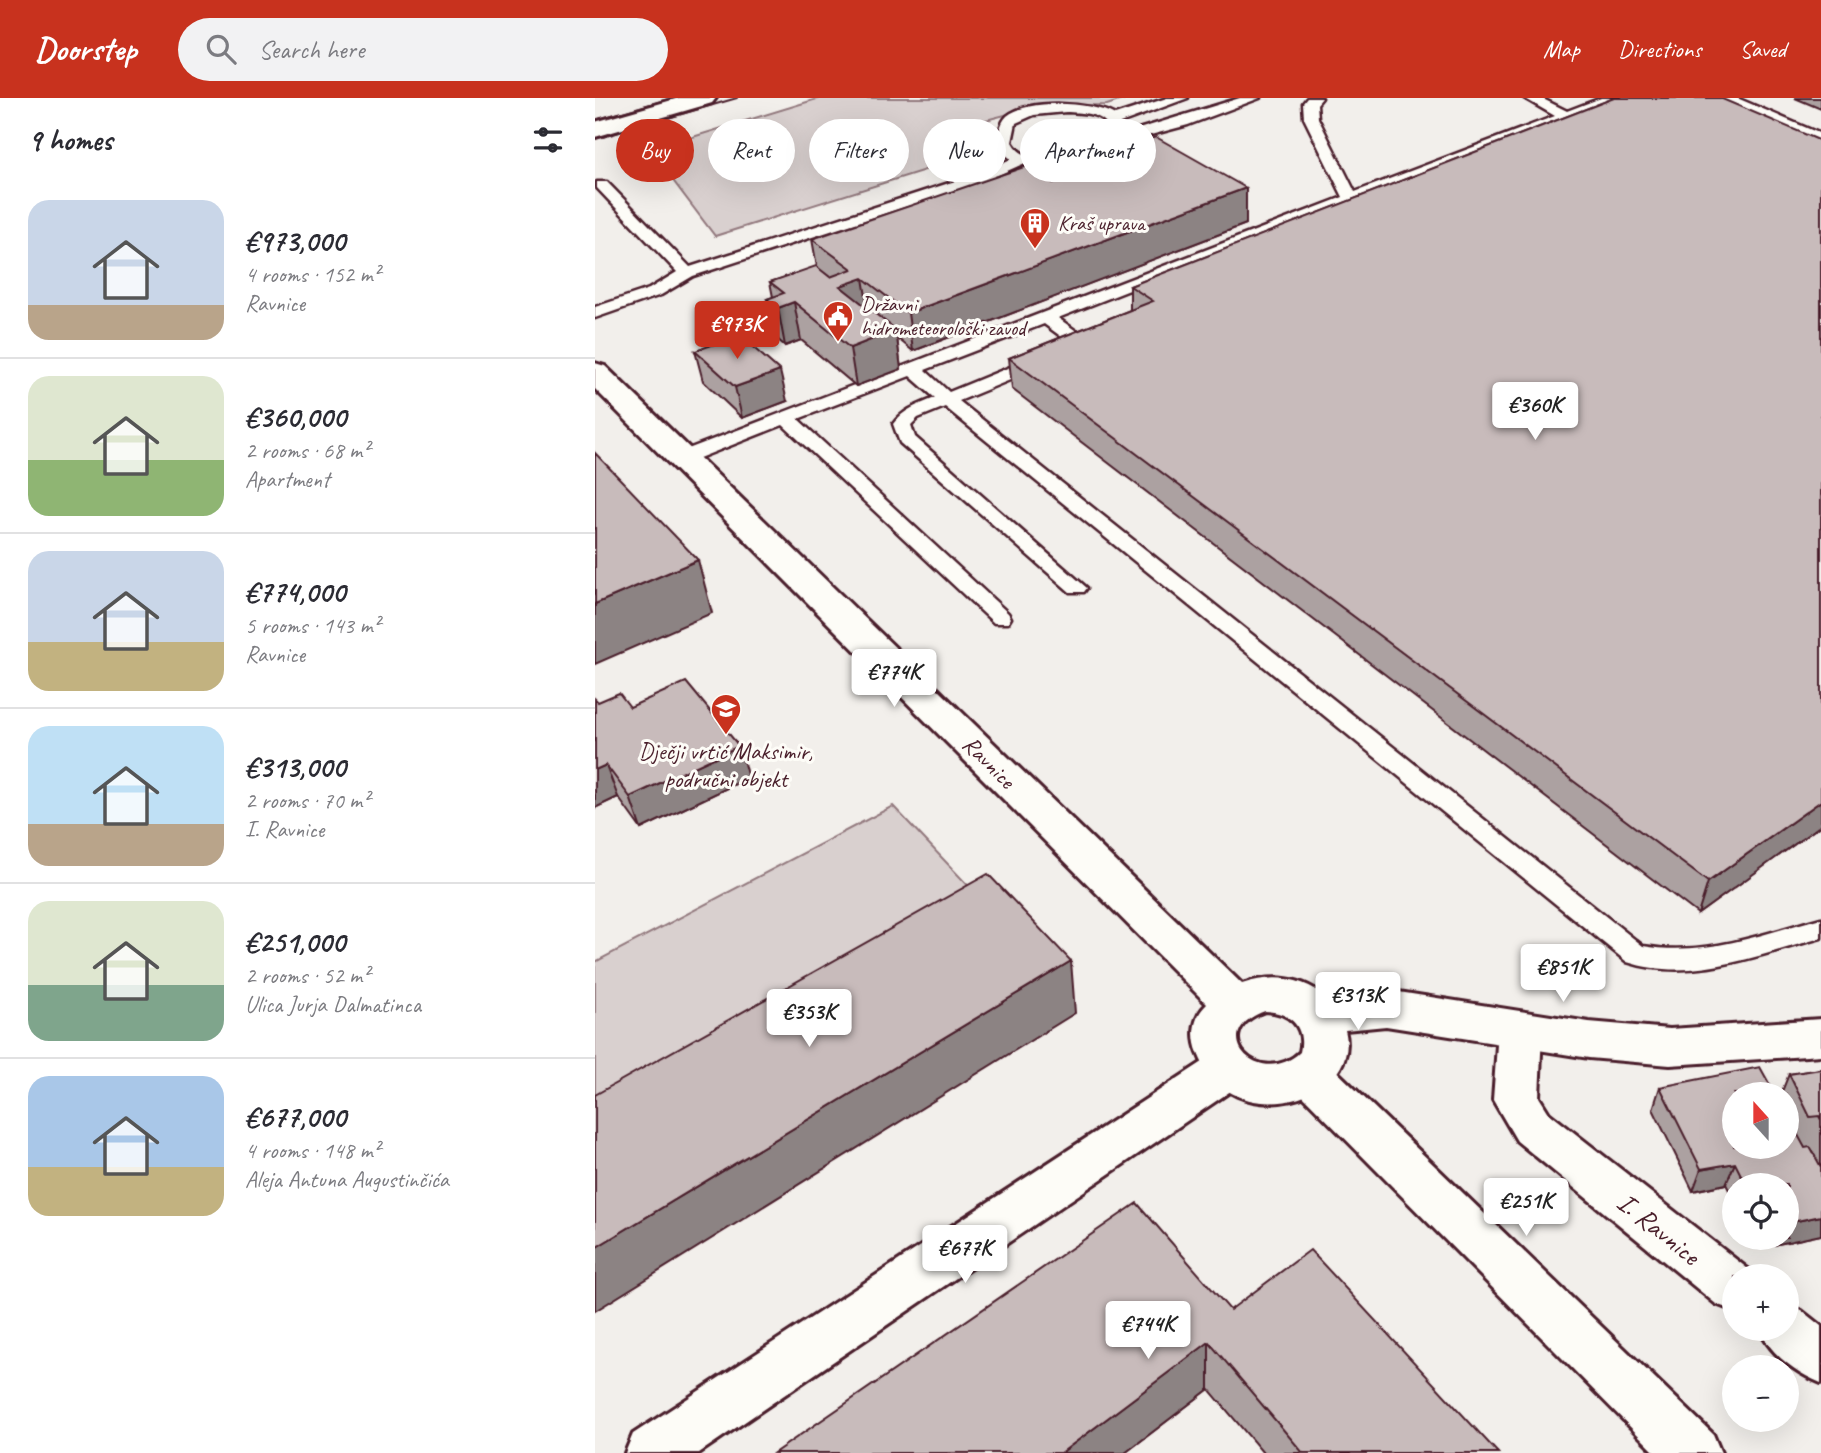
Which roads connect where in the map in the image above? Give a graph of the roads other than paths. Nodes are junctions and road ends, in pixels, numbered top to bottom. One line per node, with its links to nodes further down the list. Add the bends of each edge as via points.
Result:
1 (704, 98): 11 (street)
2 (1181, 98): 10 (lane)
3 (1253, 98): 12 (lane)
4 (1315, 98): 17 (lane, via 1310,103 1311,118)
5 (1531, 98): 8 (lane)
6 (1613, 98): 8 (lane)
7 (1725, 98): 13 (lane)
8 (1566, 116): 17 (lane)
9 (1113, 119): 14 (lane, via 1087,109 1014,117 1005,142)
10 (1117, 119)
11 (595, 130)
12 (1156, 130)
13 (1821, 139)
14 (1020, 158)
15 (1020, 160): 18 (lane, via 982,177)
16 (602, 185): 18 (lane)
17 (1351, 199): 20 (lane)
18 (687, 273): 19 (lane, via 655,292)
19 (595, 313)
20 (1045, 317): 21 (lane); 23 (lane, via 1083,344)
21 (912, 368): 23 (lane); 24 (lane)
22 (595, 372): 25 (street, Ravnice)
23 (947, 400): 26 (lane, via 912,414 902,424 907,439); 28 (lane, via 1636,955 1658,961 1717,955)
24 (786, 417): 25 (lane); 27 (lane)
25 (682, 458): 29 (street, Ravnice)
26 (1077, 588)
27 (1000, 618)
28 (1821, 928)
29 (1234, 1003): 30 (street, via 1248,996 1281,995 1310,1008); 33 (street, via 1215,1027 1214,1042)
30 (1319, 1019): 31 (street, via 1386,1008); 34 (street, via 1325,1047)
31 (1520, 1031): 32 (street, via 1670,1047); 35 (street, I. Ravnice, via 1516,1100 1532,1127)
32 (1821, 1037)
33 (1228, 1069): 34 (street, via 1259,1084 1286,1083); 38 (street)
34 (1309, 1073): 39 (street)
35 (1722, 1278)
36 (1799, 1340): 37 (street)
37 (1821, 1358)
38 (652, 1453)
39 (1694, 1453)

